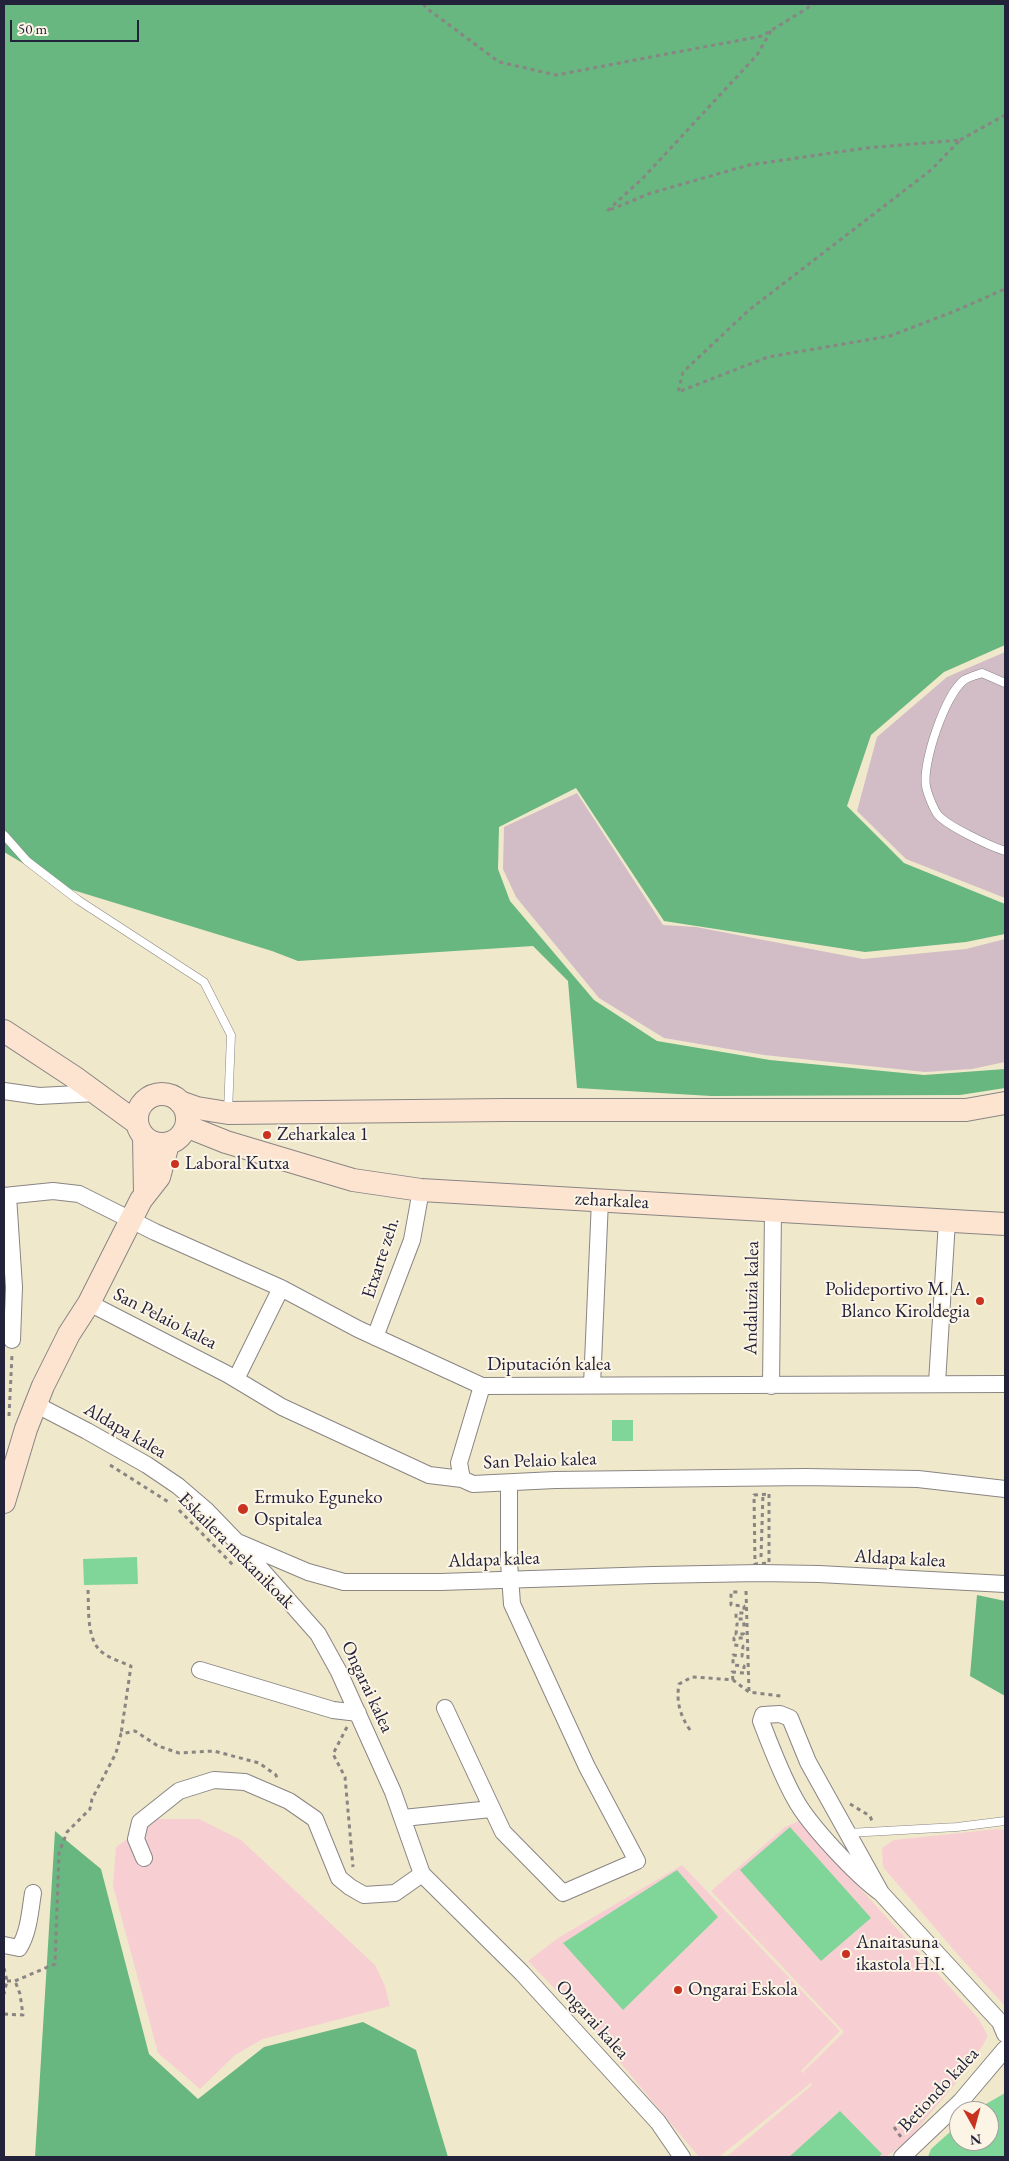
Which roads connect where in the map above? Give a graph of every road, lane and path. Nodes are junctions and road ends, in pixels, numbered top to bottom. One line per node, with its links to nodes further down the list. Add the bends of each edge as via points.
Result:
1 (423, 4): 3 (path, via 499,62 556,75 762,36)
2 (814, 4): 3 (path)
3 (771, 30): 5 (path, via 757,55 643,178 607,211 651,193 749,165 866,148)
4 (1005, 115): 5 (path)
5 (960, 140): 6 (path, via 931,170 749,310 683,372 678,392 768,357 890,336)
6 (1005, 289)
7 (1005, 683): 9 (lane, via 982,673 964,680 946,707 933,742 926,786 938,814 964,832)
8 (4, 835): 16 (lane, via 27,861 78,900 204,982 231,1035)
9 (1005, 851)
10 (4, 1032): 11 (street)
11 (74, 1077): 13 (street); 14 (street, via 127,1095)
12 (4, 1091): 13 (street, via 39,1096)
13 (97, 1093): 18 (street)
14 (152, 1096): 17 (street, via 167,1094); 18 (street, via 140,1107)
15 (1005, 1103): 16 (street, via 966,1110)
16 (225, 1113): 17 (street)
17 (180, 1126): 18 (street, via 151,1142); 19 (street, zeharkalea, via 207,1142 226,1142 353,1180); 20 (street, via 159,1177)
18 (140, 1130): 20 (street)
19 (421, 1190): 22 (street, zeharkalea); 29 (street, Etxarte zeh., via 412,1240)
20 (145, 1193): 24 (street)
21 (6, 1196): 24 (street, Diputación kalea, via 53,1191 79,1194); 30 (street, via 14,1287)
22 (600, 1200): 23 (street, zeharkalea); 35 (street)
23 (774, 1211): 25 (street, zeharkalea); 38 (street, Andaluzia kalea)
24 (130, 1221): 27 (street, Diputación kalea); 28 (street)
25 (947, 1221): 26 (street, zeharkalea); 32 (street)
26 (1005, 1224)
27 (281, 1288): 29 (street, Diputación kalea); 31 (street)
28 (89, 1302): 31 (street, San Pelaio kalea); 41 (street)
29 (375, 1337): 37 (street, Diputación kalea)
30 (12, 1340)
31 (236, 1379): 43 (street, San Pelaio kalea, via 282,1407 428,1475)
32 (937, 1383): 33 (street, Diputación kalea); 38 (street, Diputación kalea)
33 (1005, 1384)
34 (11, 1385): 36 (path)
35 (592, 1385): 37 (street, Diputación kalea); 38 (street, Diputación kalea)
36 (4, 1386)
37 (482, 1386): 43 (street, via 459,1463)
38 (771, 1386)
39 (4, 1403): 40 (path)
40 (10, 1403)
41 (35, 1404): 47 (street); 48 (street, Aldapa kalea, via 87,1430 178,1486)
42 (107, 1463): 50 (path, Eskailera mekanikoak, via 172,1504)
43 (462, 1479): 44 (street, San Pelaio kalea, via 473,1484)
44 (509, 1483): 45 (street, San Pelaio kalea, via 806,1477 918,1479); 51 (street)
45 (1005, 1489)
46 (762, 1501): 49 (path)
47 (4, 1502)
48 (236, 1541): 51 (street, Aldapa kalea, via 308,1572 344,1582); 61 (street, Ongarai kalea, via 318,1634)
49 (761, 1569): 49 (path, via 755,1564 754,1494 769,1494 769,1563); 51 (street, Aldapa kalea); 52 (street, Aldapa kalea)
50 (239, 1571)
51 (509, 1580): 63 (street, via 512,1604 587,1767 638,1861 563,1893 503,1832)
52 (1005, 1584)
53 (88, 1590): 62 (path, via 90,1628 96,1646 102,1653 132,1666)
54 (741, 1591): 57 (path, via 731,1592 731,1605 744,1606 744,1614 736,1613 736,1619 743,1619 744,1625 737,1624 736,1634 744,1634 743,1638 734,1638 734,1645 743,1646 742,1656 733,1655 733,1665 744,1666 744,1672 732,1672)
55 (746, 1591): 58 (path)
56 (200, 1670): 60 (street)
57 (733, 1680)
58 (749, 1692)
59 (444, 1708): 63 (street)
60 (333, 1710): 61 (street); 69 (path, via 334,1716 348,1726 333,1754 344,1777 353,1864)
61 (358, 1713): 64 (street, Ongarai kalea)
62 (121, 1734)
63 (491, 1810): 64 (street)
64 (404, 1818): 68 (street, Ongarai kalea)
65 (1005, 1821): 66 (lane)
66 (848, 1833): 71 (street); 71 (street, via 808,1762 790,1718 763,1714 761,1721 796,1801 866,1883)
67 (144, 1858): 69 (street, via 136,1839 140,1822 179,1791 214,1780 245,1782 289,1801 315,1819 339,1878)
68 (422, 1874): 69 (street, via 395,1893 364,1895); 79 (street, Ongarai kalea, via 522,1973 658,2122)
69 (350, 1887)
70 (33, 1892): 72 (street, via 23,1941 19,1948)
71 (881, 1893): 77 (street, via 1000,2022)
72 (4, 1945)
73 (4, 1968): 74 (path)
74 (7, 1981): 75 (path); 76 (path, via 14,1981 17,1986 23,2015)
75 (4, 1994)
76 (4, 2014)
77 (1005, 2034)
78 (1005, 2049): 80 (street, Betiondo kalea, via 961,2101)
79 (682, 2157)
80 (902, 2157)

